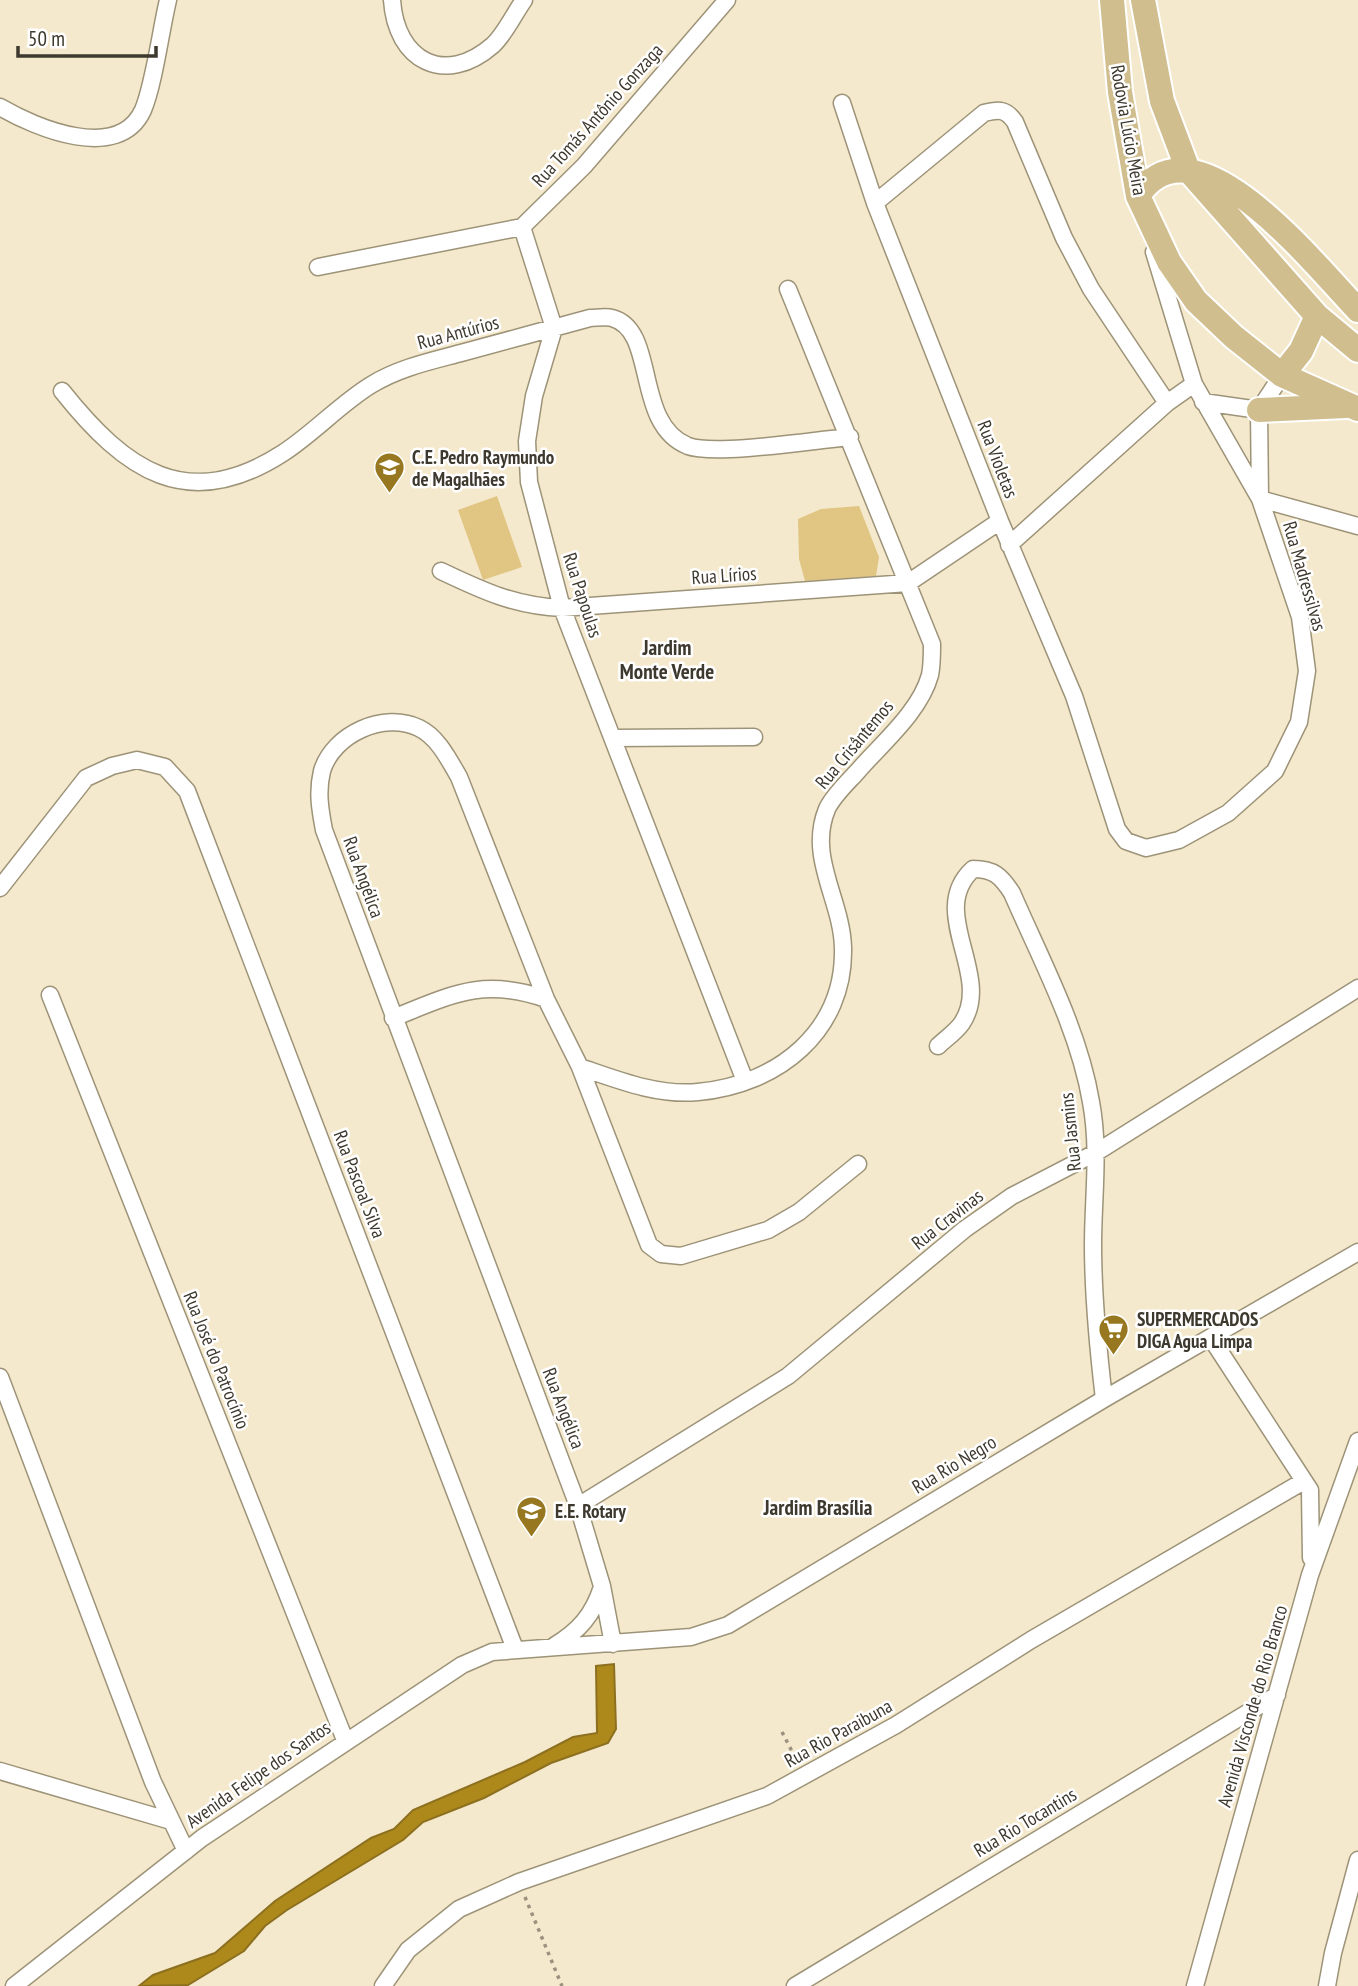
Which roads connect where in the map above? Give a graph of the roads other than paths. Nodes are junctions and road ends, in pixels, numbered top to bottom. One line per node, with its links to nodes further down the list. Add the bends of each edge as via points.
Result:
1 (168, 0): 8 (street, via 143,109 129,130 108,138 86,138 22,120)
2 (393, 0): 3 (street, via 403,42 419,61 442,66 472,58 494,44)
3 (524, 0)
4 (727, 0): 12 (street, Rua Tomás Antônio Gonzaga, via 584,166)
5 (1112, 0): 10 (main road, Rodovia Lúcio Meira, via 1120,92)
6 (1143, 0): 9 (main road, Rodovia Lúcio Meira, via 1162,101)
7 (842, 103): 11 (street, Rua Violetas)
8 (0, 107)
9 (1188, 170): 10 (main road, via 1156,176); 15 (main road, via 1218,179 1250,201); 16 (main road, Rodovia Lúcio Meira)
10 (1138, 196): 19 (main road, Rodovia Lúcio Meira, via 1169,262 1196,301); 20 (street, Rua Madressilvas)
11 (875, 203): 23 (street, via 975,119 997,109 1008,112 1091,289); 28 (street, Rua Violetas)
12 (522, 227): 13 (street); 17 (street)
13 (318, 267)
14 (788, 289): 26 (street, Rua Crisântemos)
15 (1357, 310)
16 (1317, 316): 18 (main road, Rodovia Lúcio Meira); 19 (main road, via 1301,351)
17 (554, 328): 21 (street, Rua Antúrios, via 412,366 371,385 282,454 235,477 205,485 172,480 143,466 111,444); 26 (street, Rua Antúrios, via 590,318 612,318 626,326 639,349 653,409 668,432 689,446 716,449); 33 (street, Rua Papoulas, via 534,396 527,441 529,482)
18 (1358, 350)
19 (1282, 375): 24 (main road, Rodovia Lúcio Meira); 25 (street)
20 (1194, 384): 22 (street, Rua Madressilvas); 23 (street)
21 (62, 391)
22 (1203, 402): 25 (street); 27 (street, Rua Madressilvas)
23 (1167, 403): 30 (street)
24 (1354, 408): 25 (main road)
25 (1259, 410): 27 (street)
26 (849, 437): 32 (street, Rua Crisântemos)
27 (1260, 499): 29 (street); 36 (street, Rua Madressilvas, via 1300,617 1307,671 1299,722 1275,771 1228,813 1179,840 1146,848 1126,841)
28 (1000, 521): 30 (street, Rua Violetas); 32 (street, Rua Lírios)
29 (1358, 526)
30 (1009, 545): 36 (street, Rua Violetas, via 1074,696)
31 (441, 570): 33 (street, Rua Lírios, via 489,594 529,607)
32 (908, 583): 33 (street, Rua Lírios); 44 (street, Rua Crisântemos, via 932,644 930,676 911,711 828,807 820,835 821,859 843,945 842,984 826,1022 801,1052)
33 (562, 608): 35 (street, Rua Papoulas)
34 (754, 737): 35 (street)
35 (613, 738): 44 (street, Rua Papoulas)
36 (1117, 829)
37 (0, 888): 60 (street, Rua Pascoal Silva, via 86,778 137,761 165,767 187,791)
38 (1358, 988): 45 (street, Rua Cravinas)
39 (50, 995): 62 (street, Rua José do Patrocínio)
40 (546, 999): 41 (street, via 516,989 484,988 455,993); 41 (street, Rua Angélica, via 459,777 443,749 420,728 392,721 368,725 340,744 323,768 318,795 324,830); 43 (street, Rua Angélica)
41 (393, 1018): 55 (street, Rua Angélica)
42 (938, 1046): 45 (street, Rua Jasmins, via 961,1023 970,1004 971,978 955,903 960,881 973,869 988,869 1002,877 1012,893 1073,1036 1091,1100)
43 (580, 1067): 44 (street, Rua Crisântemos, via 637,1087 698,1093); 46 (street, Rua Angélica, via 649,1245 661,1254 681,1256 768,1230 799,1212)
44 (745, 1081)
45 (1097, 1152): 50 (street, Rua Jasmins, via 1094,1259); 55 (street, Rua Cravinas, via 965,1228 788,1376)
46 (858, 1164)
47 (1358, 1252): 48 (street, Rua Rio Negro)
48 (1211, 1338): 50 (street, Rua Rio Negro); 54 (street)
49 (0, 1377): 51 (street)
50 (1104, 1399): 58 (street, Rua Rio Negro, via 728,1625 691,1637)
51 (6, 1411): 64 (street)
52 (1358, 1441): 53 (street, Avenida Visconde do Rio Branco)
53 (1350, 1467): 54 (street, Rua Rio Paraibuna, via 1329,1490); 56 (street, Avenida Visconde do Rio Branco)
54 (1307, 1486): 56 (street); 69 (street, Rua Rio Paraibuna, via 1031,1640 896,1725 767,1796 519,1882 459,1909 408,1950)
55 (578, 1506): 57 (street, Rua Angélica)
56 (1310, 1575): 61 (street, Avenida Visconde do Rio Branco)
57 (602, 1586): 58 (street, Rua Angélica); 59 (street, via 585,1622)
58 (612, 1644): 59 (street, Rua Rio Negro)
59 (551, 1647): 60 (street, Avenida Felipe dos Santos)
60 (514, 1649): 62 (street, Avenida Felipe dos Santos, via 492,1652 462,1665)
61 (1277, 1695): 67 (street, Avenida Visconde do Rio Branco); 70 (street, Rua Rio Tocantins)
62 (345, 1740): 65 (street, Avenida Felipe dos Santos)
63 (0, 1772): 64 (street)
64 (171, 1821): 65 (street)
65 (186, 1851): 68 (street, Avenida Felipe dos Santos)
66 (1358, 1860): 71 (street)
67 (1192, 1984)
68 (13, 1986)
69 (383, 1986)
70 (795, 1986)
71 (1327, 1986)

